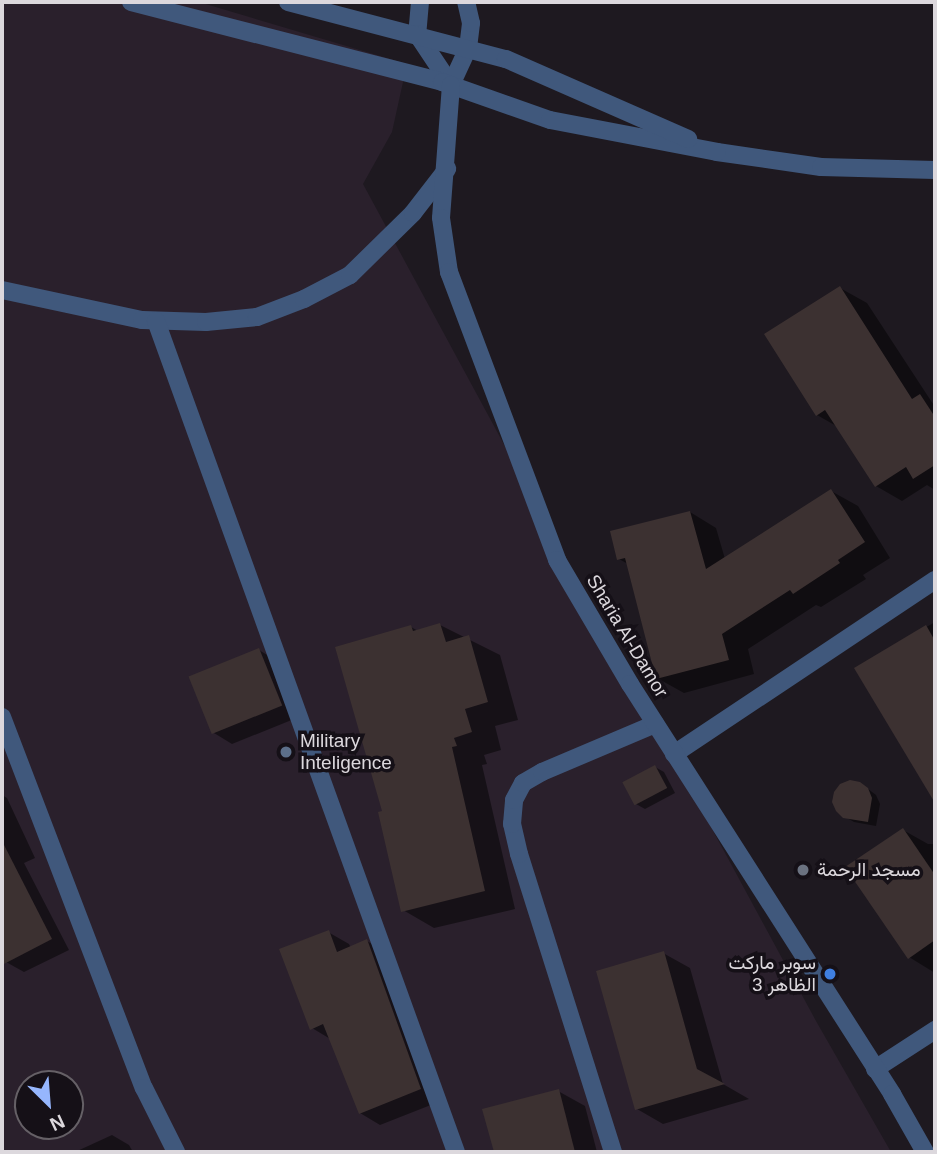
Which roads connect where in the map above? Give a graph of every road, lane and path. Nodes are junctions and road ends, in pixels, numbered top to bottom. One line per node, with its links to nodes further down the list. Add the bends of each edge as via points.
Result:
1 (131, 2): 7 (street)
2 (288, 2): 5 (street)
3 (420, 2): 5 (street)
4 (466, 2): 6 (street, via 471,23)
5 (417, 34): 6 (street); 7 (street)
6 (468, 48): 7 (street); 8 (street, via 506,59)
7 (451, 85): 8 (street, via 550,120); 9 (street, Sharia Al-Damor)
8 (716, 152): 10 (street, via 821,167)
9 (447, 169): 12 (street, via 413,213 350,275 257,317); 15 (street, Sharia Al-Damor, via 441,218 449,272 557,560)
10 (935, 170)
11 (2, 290): 12 (street)
12 (156, 321): 21 (street)
13 (935, 580): 17 (street)
14 (2, 717): 16 (street)
15 (655, 724): 17 (street, Sharia Al-Damor); 22 (street, via 542,772 523,783 514,800 512,824 519,854)
16 (7, 745): 20 (street, via 145,1088)
17 (674, 754): 19 (street, Sharia Al-Damor)
18 (935, 1030): 19 (street)
19 (875, 1069): 23 (street, Sharia Al-Damor)
20 (176, 1152)
21 (456, 1152)
22 (613, 1152)
23 (925, 1152)

